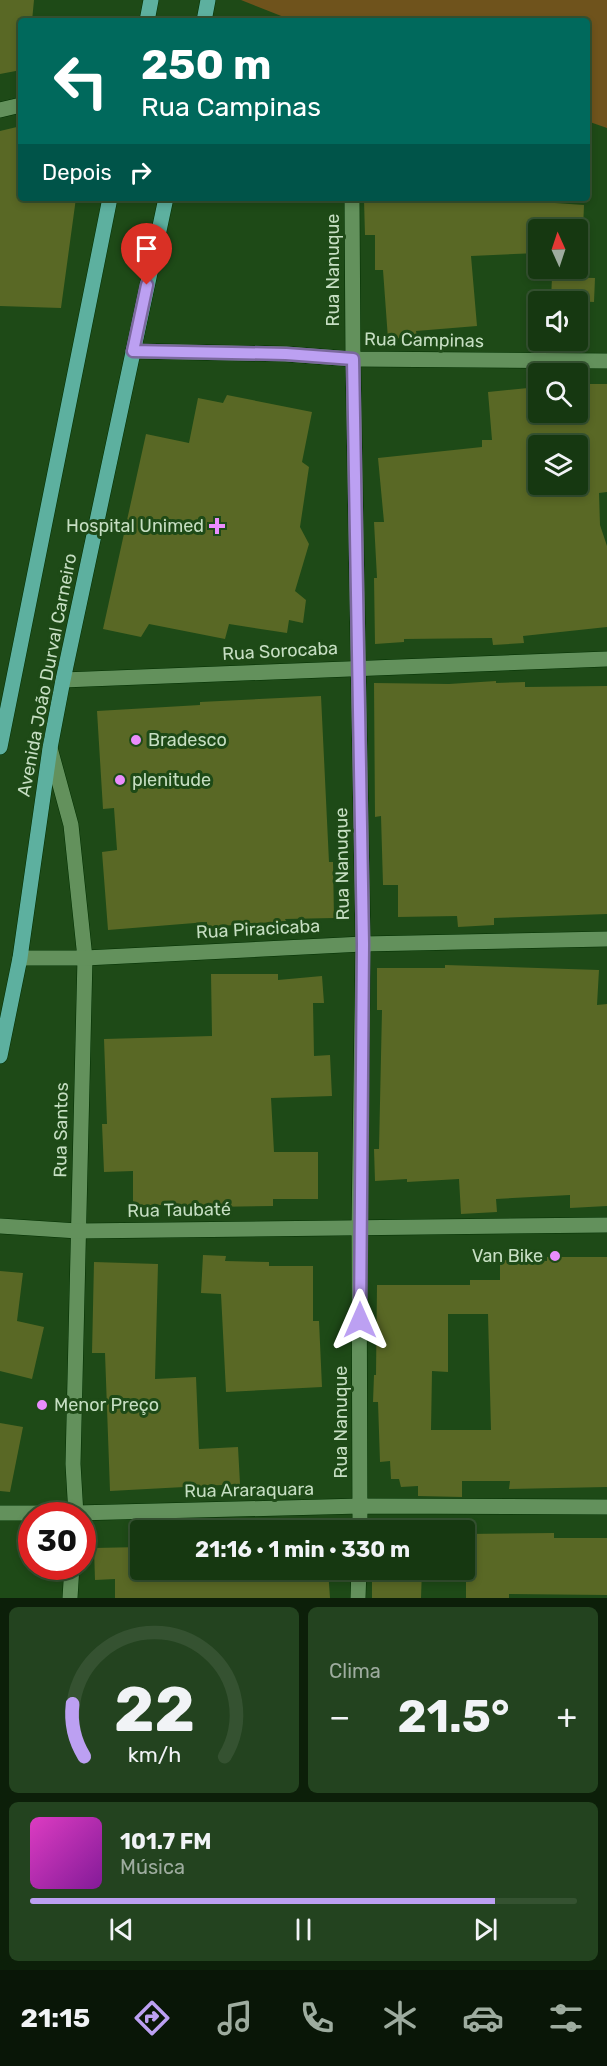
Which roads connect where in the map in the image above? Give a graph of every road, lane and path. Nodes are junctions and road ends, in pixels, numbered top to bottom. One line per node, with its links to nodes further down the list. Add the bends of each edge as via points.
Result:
1 (151, 0): 3 (main road)
2 (208, 0): 4 (main road)
3 (148, 18)
4 (205, 18)
5 (18, 106): 6 (street)
6 (0, 110)
7 (109, 201): 16 (main road, Avenida João Durval Carneiro)
8 (165, 201): 10 (main road, Avenida João Durval Carneiro)
9 (352, 201): 11 (street, Rua Nanuque)
10 (133, 351): 11 (street, Rua Campinas); 15 (main road, Avenida João Durval Carneiro)
11 (353, 359): 12 (street, Rua Campinas); 14 (street, Rua Nanuque)
12 (607, 361)
13 (607, 659): 14 (street, Rua Sorocaba)
14 (357, 668): 15 (street, Rua Sorocaba); 19 (street, Rua Nanuque)
15 (63, 680): 17 (main road, Avenida João Durval Carneiro)
16 (0, 747)
17 (50, 748): 20 (main road, Avenida João Durval Carneiro); 21 (street, Rua Santos, via 71,825)
18 (607, 939): 19 (street, Rua Piracicaba)
19 (363, 944): 21 (street, Rua Piracicaba); 25 (street, Rua Nanuque)
20 (20, 958): 21 (street, Rua Piracicaba); 22 (main road, Avenida João Durval Carneiro)
21 (85, 958): 26 (street, Rua Santos)
22 (0, 1056)
23 (607, 1225): 25 (street, Rua Taubaté)
24 (0, 1226): 26 (street, Rua Taubaté)
25 (359, 1227): 26 (street, Rua Taubaté); 28 (street, Rua Nanuque)
26 (78, 1231): 27 (street, Rua Santos)
27 (75, 1502)
28 (361, 1506): 29 (street, Rua Araraquara); 32 (street, Rua Araraquara); 33 (street, Rua Nanuque)
29 (607, 1507)
30 (0, 1513): 31 (street, Rua Araraquara)
31 (18, 1513)
32 (96, 1513)
33 (360, 1520)
34 (71, 1580): 36 (street)
35 (359, 1580): 37 (street)
36 (70, 1598)
37 (358, 1598)

